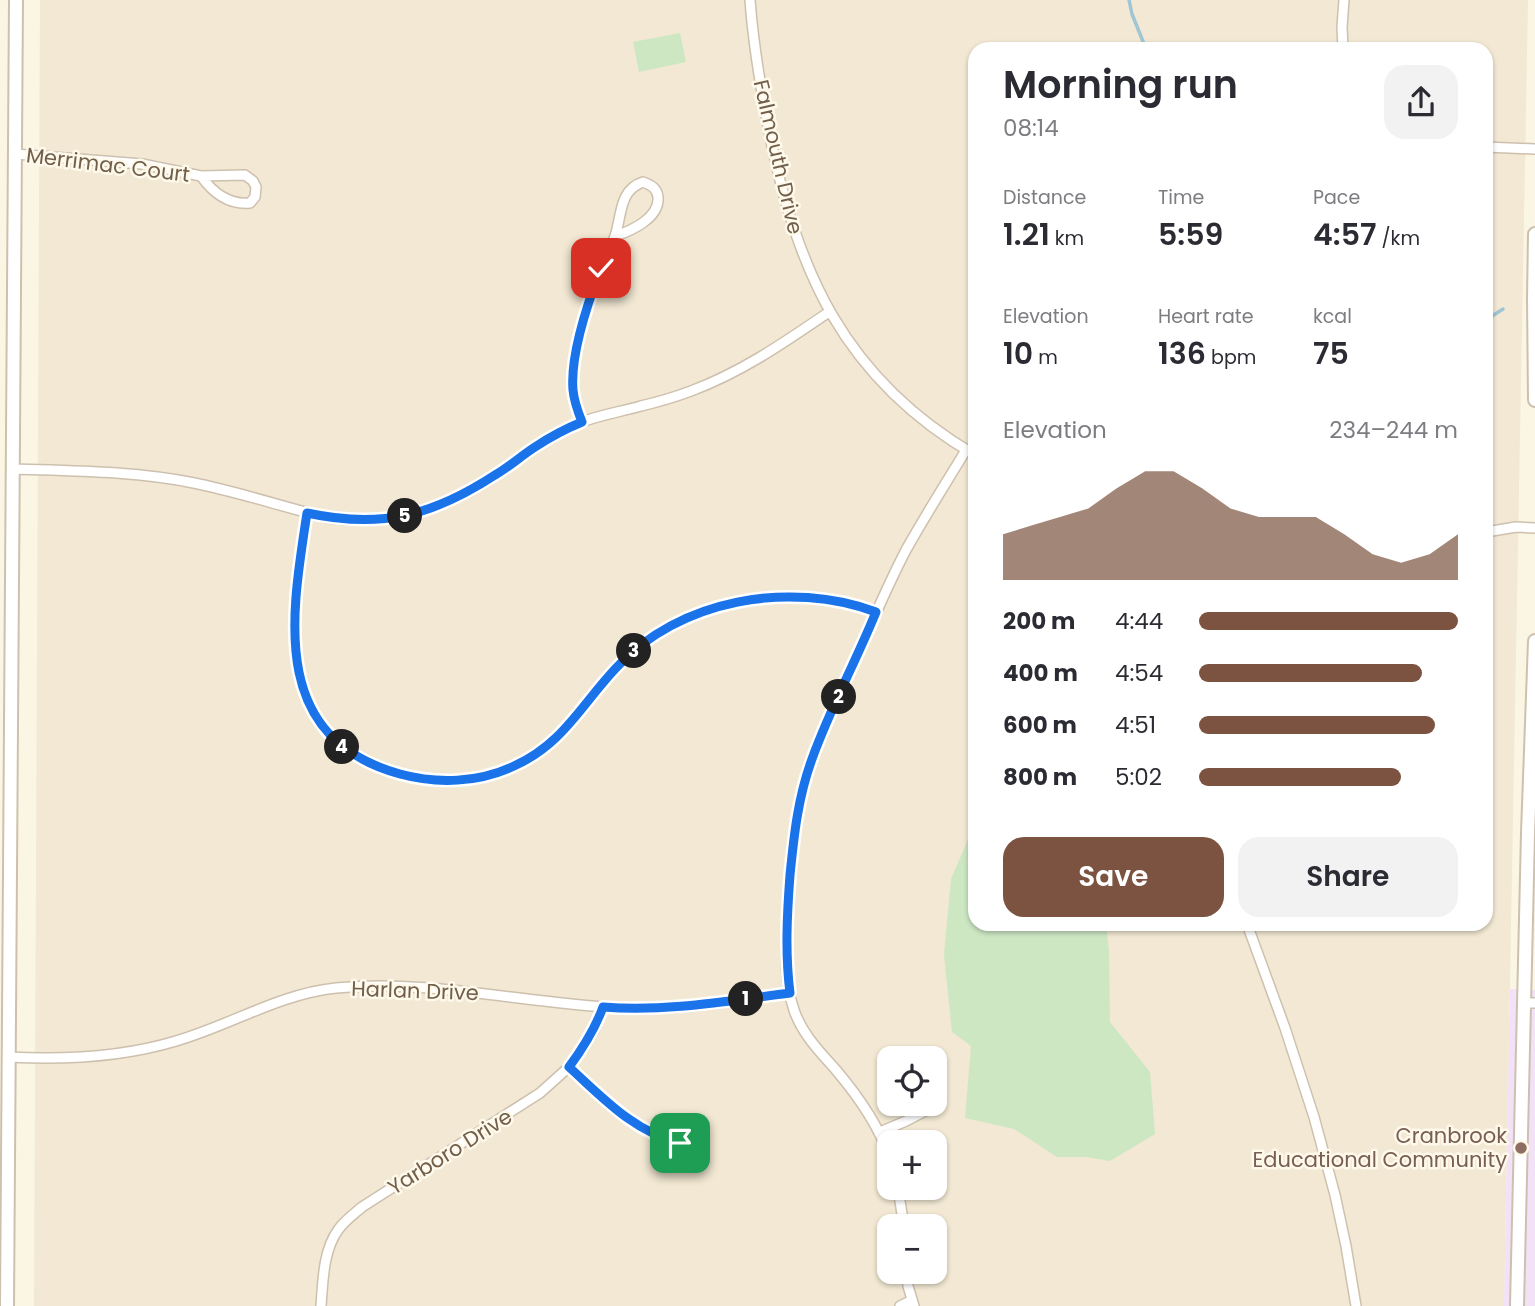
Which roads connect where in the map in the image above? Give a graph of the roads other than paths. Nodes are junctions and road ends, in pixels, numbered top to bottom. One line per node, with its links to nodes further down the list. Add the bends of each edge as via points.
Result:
1 (16, 0): 7 (street)
2 (750, 0): 11 (street, Falmouth Drive, via 761,87 783,194 802,254)
3 (1344, 0): 4 (street)
4 (1343, 42)
5 (1493, 147): 6 (street)
6 (1535, 149)
7 (15, 154): 8 (street, Merrimac Court, via 142,164); 16 (street)
8 (201, 176): 8 (street, Merrimac Court, via 233,202 250,202 255,197 256,187 245,175)
9 (1535, 234): 12 (street)
10 (615, 236): 10 (street, via 646,220 657,208 654,188 643,182 629,190); 13 (street, via 594,287 576,355 573,391)
11 (829, 312): 13 (street, via 729,375 672,397); 14 (street, Falmouth Drive, via 852,347 891,391)
12 (1535, 400)
13 (582, 422): 17 (street, via 558,432 468,492 430,509 366,520)
14 (968, 451)
15 (968, 455): 21 (street, via 906,551)
16 (13, 469): 17 (street, via 165,478); 19 (street)
17 (307, 513): 21 (street, via 294,614 303,692 320,724 345,749 361,760 408,776 467,779 526,760 558,737 634,651 655,635 701,613 733,603 786,597 828,600)
18 (1535, 528): 20 (street)
19 (6, 531): 23 (street)
20 (1493, 531)
21 (876, 612): 26 (street, via 812,759 797,814 786,944)
22 (1535, 641): 27 (street, via 1528,821)
23 (5, 720): 25 (street)
24 (1250, 931): 40 (street, via 1320,1138)
25 (4, 949): 29 (street)
26 (790, 993): 28 (street, Harlan Drive, via 684,1007); 32 (street, via 804,1031)
27 (1530, 1003): 41 (street)
28 (603, 1007): 29 (street, Harlan Drive, via 420,987 336,988 303,993 159,1046 68,1058); 30 (street, Yarboro Drive, via 594,1030)
29 (8, 1057): 36 (street)
30 (569, 1067): 34 (street, via 641,1129); 38 (street, Yarboro Drive, via 525,1104 349,1218 330,1244)
31 (916, 1116): 33 (street)
32 (879, 1130)
33 (885, 1130)
34 (680, 1143)
35 (909, 1284): 37 (street)
36 (4, 1299)
37 (913, 1303): 39 (street)
38 (321, 1306)
39 (900, 1306)
40 (1356, 1306)
41 (1517, 1306)

